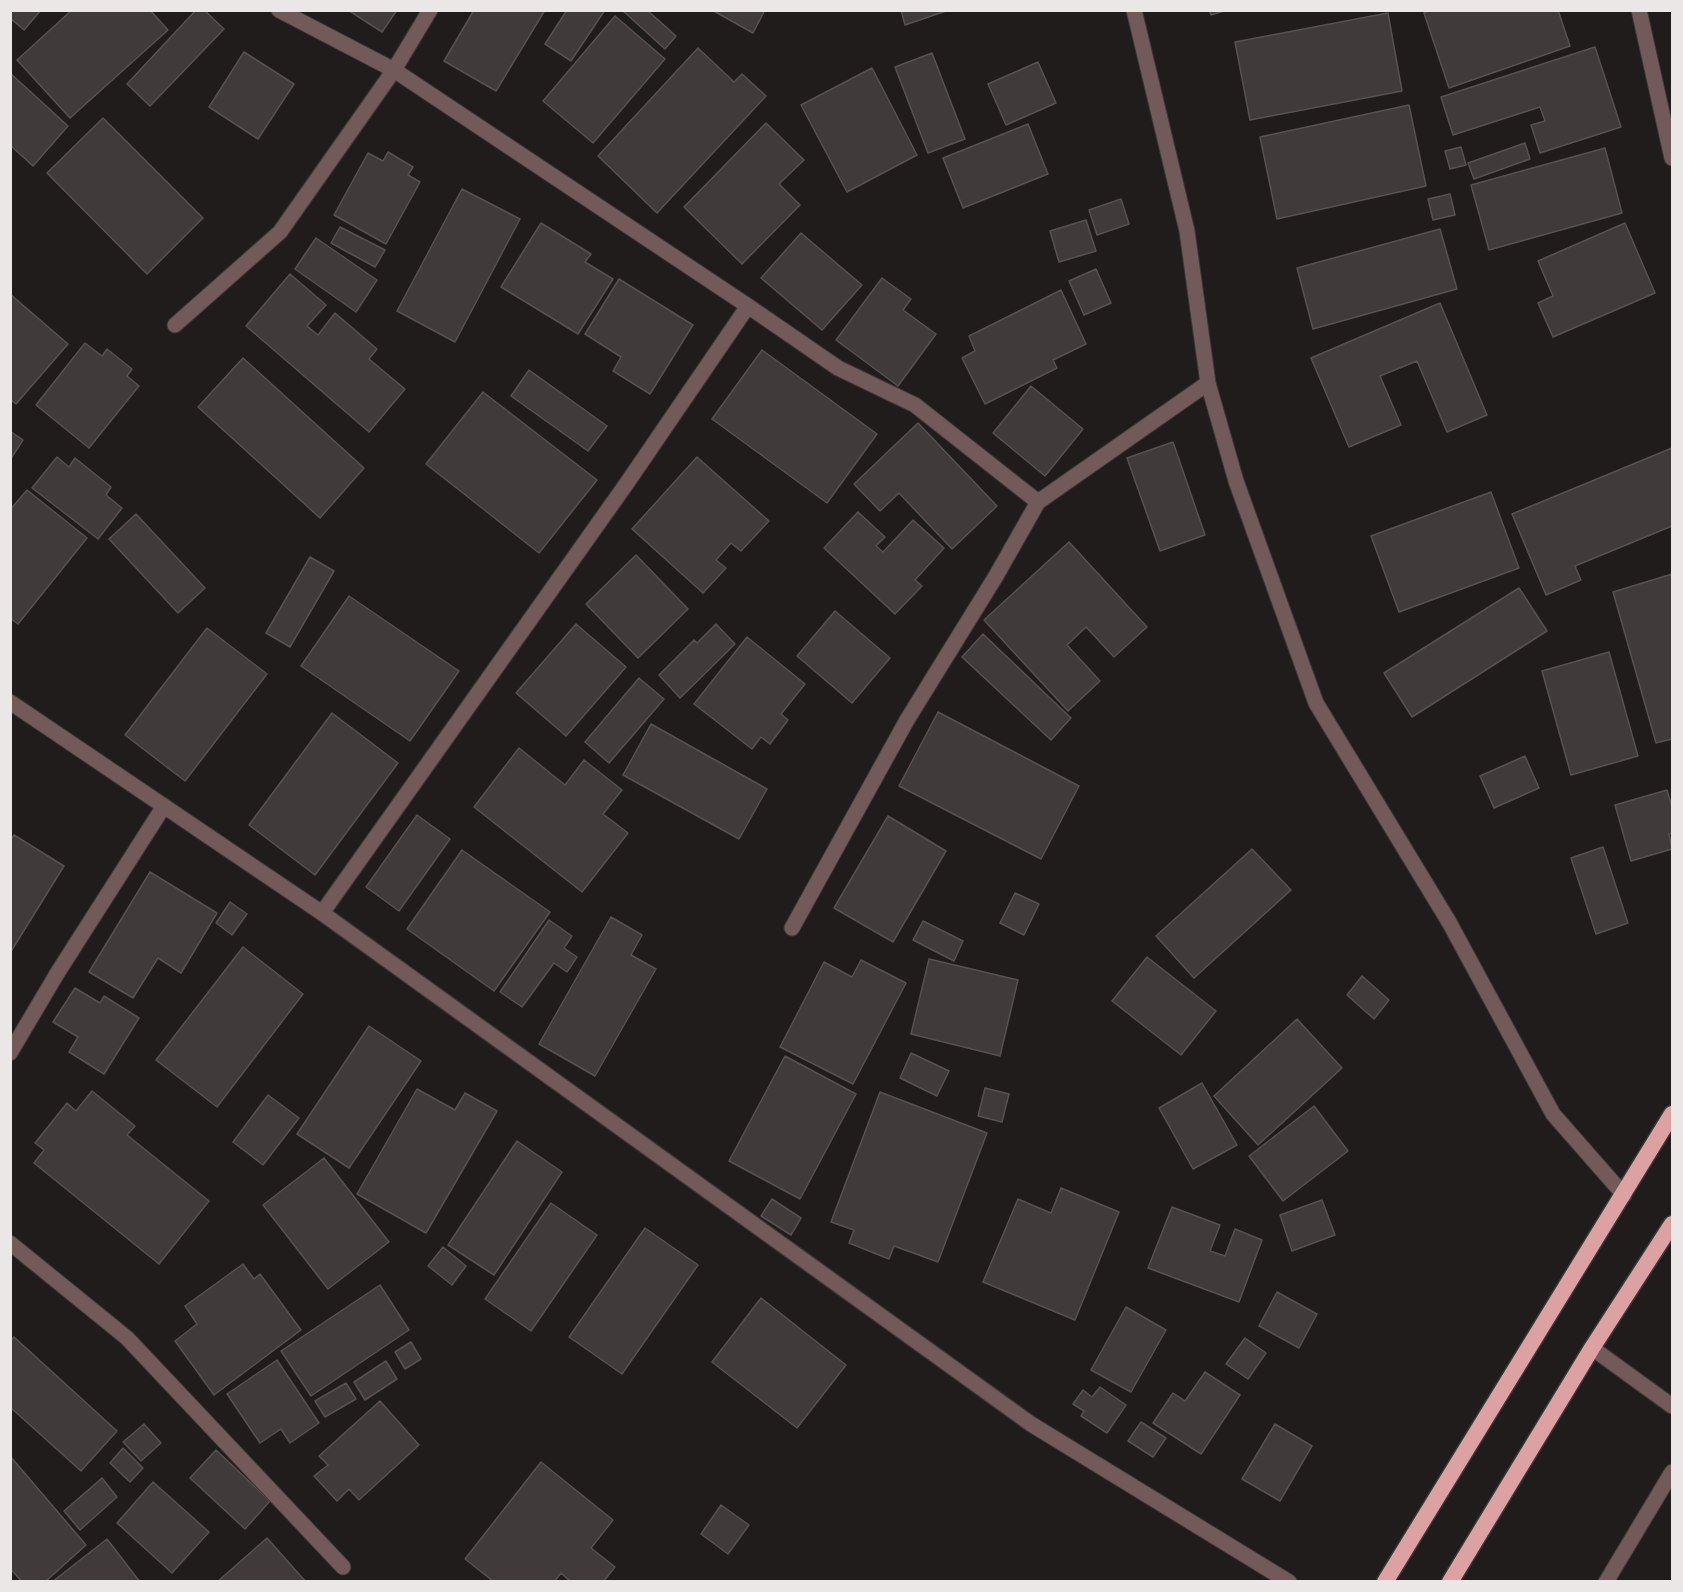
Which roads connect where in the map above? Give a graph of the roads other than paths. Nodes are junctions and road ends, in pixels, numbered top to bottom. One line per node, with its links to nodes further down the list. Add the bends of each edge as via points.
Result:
1 (279, 10): 5 (street)
2 (430, 10): 5 (street)
3 (1134, 10): 9 (street, via 1186,231)
4 (1639, 10): 6 (street)
5 (394, 70): 7 (street); 8 (street, via 280,232)
6 (1672, 158)
7 (748, 306): 10 (street, via 838,368 915,405); 13 (street)
8 (175, 325)
9 (1208, 383): 10 (street); 17 (street, via 1236,481 1316,703 1449,922 1553,1114)
10 (1038, 502): 14 (street, via 907,720)
11 (10, 702): 12 (street)
12 (164, 806): 13 (street); 15 (street)
13 (322, 913): 24 (street, via 1031,1424)
14 (792, 928)
15 (10, 1053)
16 (1672, 1114): 17 (highway)
17 (1624, 1195): 25 (highway)
18 (1672, 1224): 20 (highway)
19 (10, 1243): 23 (street, via 127,1338)
20 (1592, 1348): 21 (street); 26 (highway)
21 (1672, 1406)
22 (1672, 1472): 27 (street)
23 (343, 1567)
24 (1289, 1581)
25 (1384, 1581)
26 (1450, 1581)
27 (1606, 1581)

